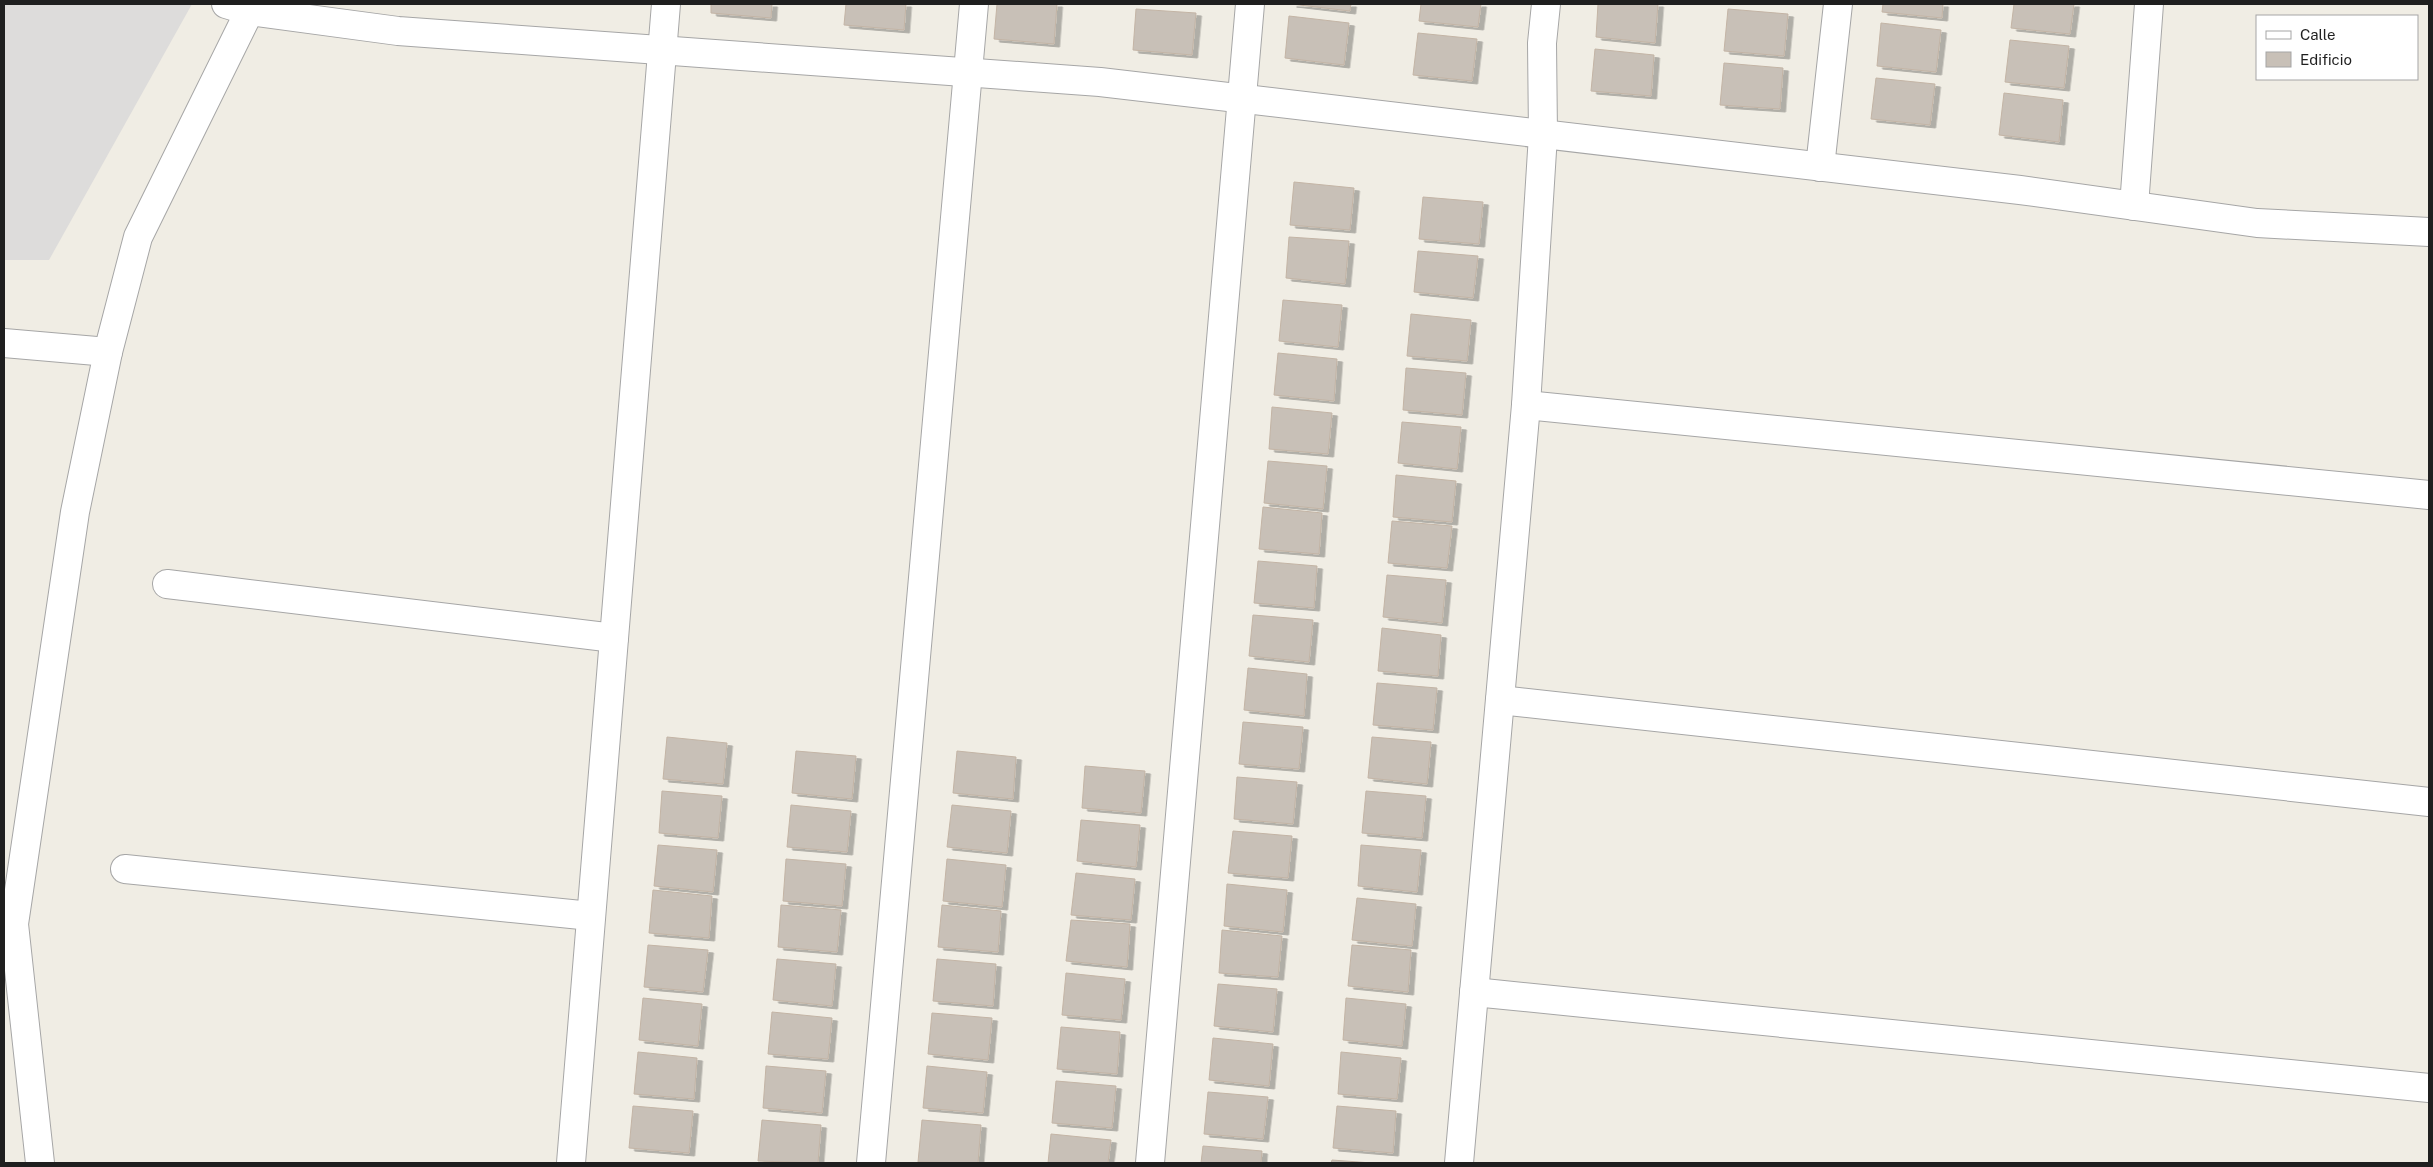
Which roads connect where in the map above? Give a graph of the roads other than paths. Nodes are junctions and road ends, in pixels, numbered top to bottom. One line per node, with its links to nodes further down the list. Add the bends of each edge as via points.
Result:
1 (666, 4): 8 (street)
2 (974, 4): 9 (street)
3 (1250, 4): 10 (street)
4 (1546, 4): 11 (street, via 1542,43)
5 (1838, 4): 12 (street)
6 (2148, 4): 13 (street)
7 (243, 6): 8 (street, via 398,31); 16 (street, via 138,237)
8 (662, 50): 9 (street); 20 (street)
9 (969, 73): 10 (street, via 1100,82); 29 (street)
10 (1240, 99): 11 (street); 30 (street)
11 (1543, 135): 12 (street); 17 (street)
12 (1820, 167): 13 (street)
13 (2134, 206): 14 (street, via 2257,223)
14 (2429, 232)
15 (4, 343): 16 (street)
16 (108, 352): 27 (street, via 75,512 14,924)
17 (1526, 405): 18 (street); 21 (street)
18 (2429, 495)
19 (167, 584): 20 (street)
20 (614, 638): 24 (street)
21 (1500, 700): 22 (street); 25 (street)
22 (2429, 802)
23 (126, 869): 24 (street)
24 (591, 916): 28 (street)
25 (1474, 992): 26 (street); 31 (street)
26 (2429, 1088)
27 (40, 1163)
28 (571, 1163)
29 (871, 1163)
30 (1150, 1163)
31 (1459, 1163)

